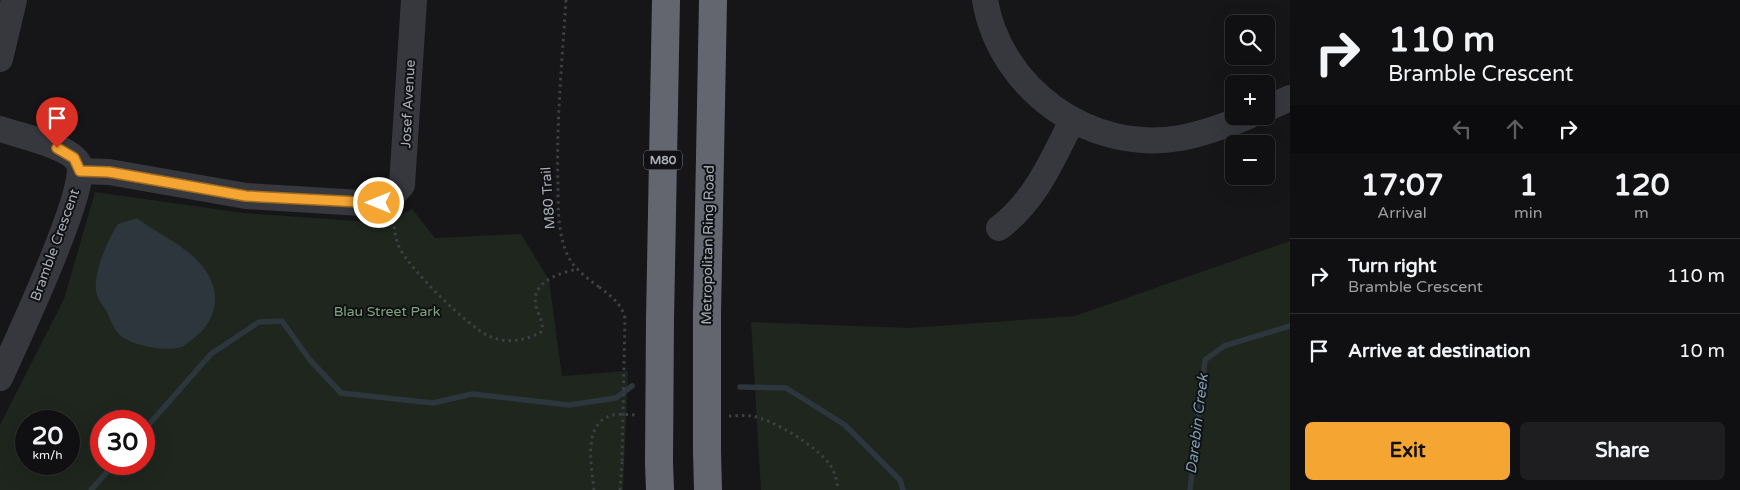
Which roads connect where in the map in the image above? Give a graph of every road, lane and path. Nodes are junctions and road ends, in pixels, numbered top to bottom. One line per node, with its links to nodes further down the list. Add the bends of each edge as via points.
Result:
1 (14, 0): 7 (street)
2 (414, 0): 14 (street, Josef Avenue, via 402,185)
3 (566, 0): 16 (path, M80 Trail, via 557,150 558,209 562,240)
4 (666, 0): 22 (highway, M80, bridge)
5 (713, 0): 23 (highway, Metropolitan Ring Road, bridge, via 706,314)
6 (985, 0): 10 (street, via 994,36 1022,80 1040,98)
7 (0, 59)
8 (1290, 98): 9 (street)
9 (1275, 105)
10 (1072, 121): 11 (street, via 1119,137 1153,140 1204,133); 15 (street, via 1039,185 1025,205)
11 (1225, 125)
12 (0, 129): 13 (street, Bramble Crescent, via 66,152 78,164)
13 (80, 171): 14 (street, via 109,172 246,196 360,203); 17 (street, Bramble Crescent, via 74,198 49,268)
14 (387, 201): 16 (path, via 395,239 409,263 437,294 489,336 500,340 522,340 541,332 542,321 534,298 537,290 563,272)
15 (999, 228)
16 (578, 269): 21 (path, M80 Trail, bridge, via 616,301 625,318)
17 (1, 372)
18 (616, 415): 20 (path, via 600,422 594,433 591,447)
19 (737, 416): 24 (path, via 753,416 775,424 811,447 831,466)
20 (594, 490)
21 (620, 490)
22 (660, 490)
23 (708, 490)
24 (838, 490)

